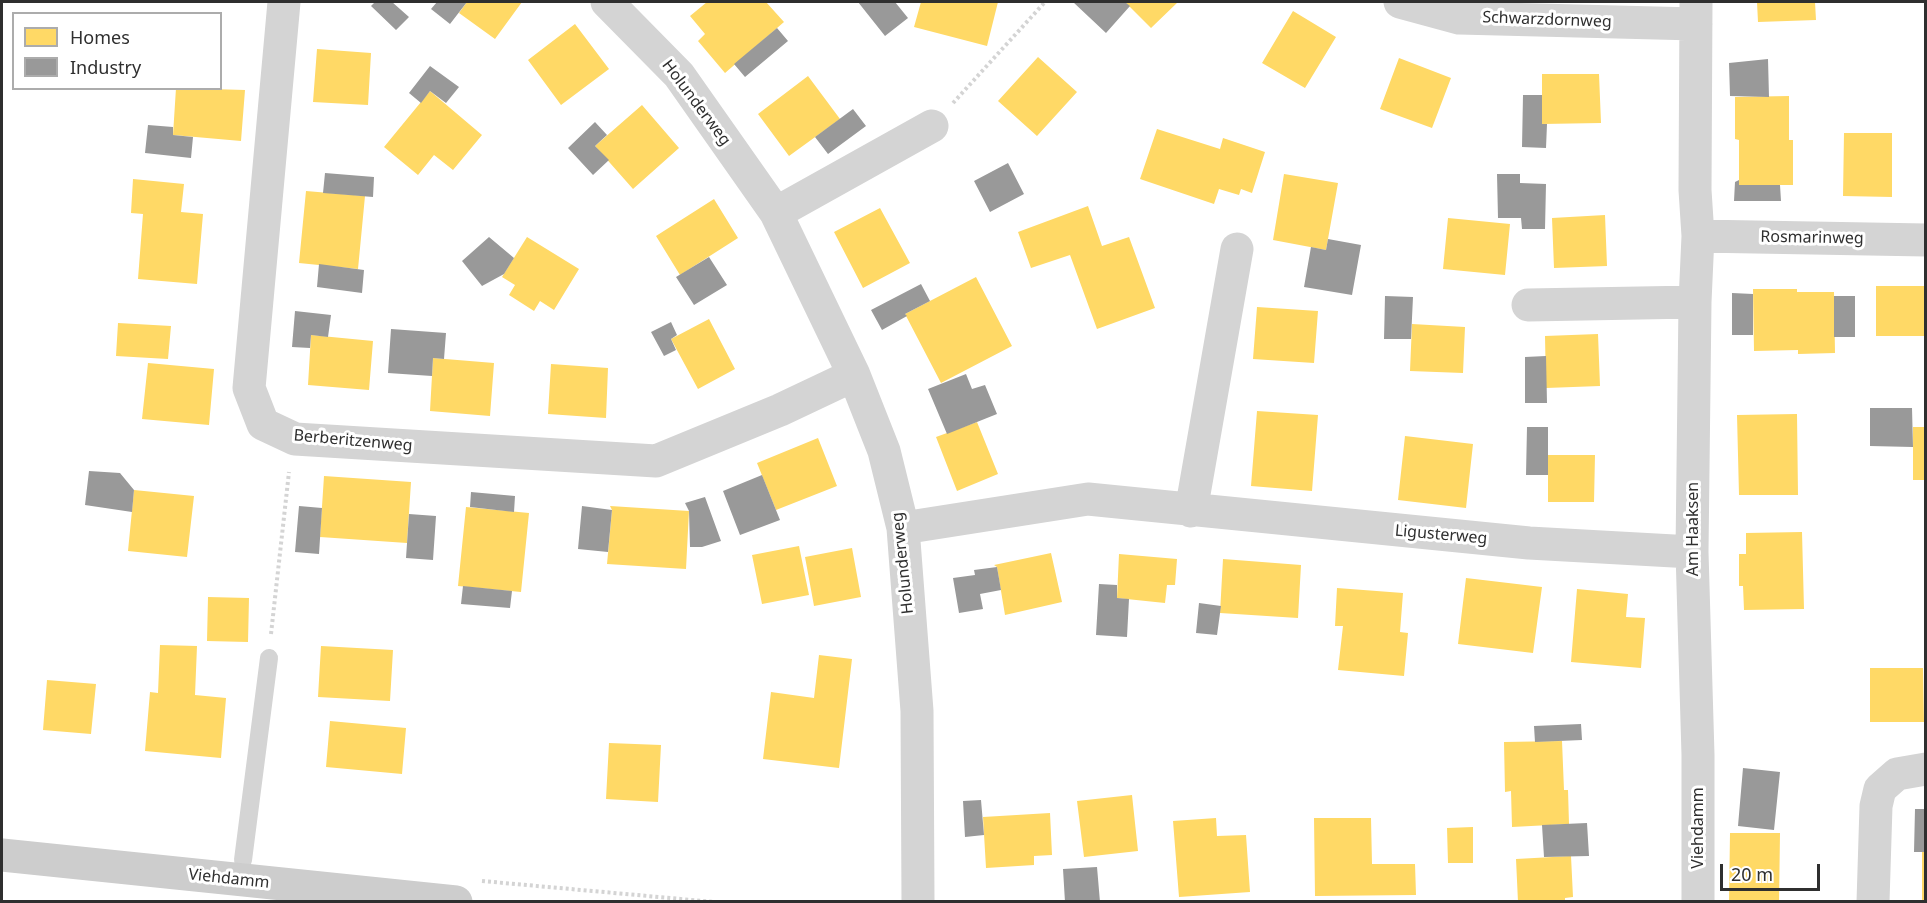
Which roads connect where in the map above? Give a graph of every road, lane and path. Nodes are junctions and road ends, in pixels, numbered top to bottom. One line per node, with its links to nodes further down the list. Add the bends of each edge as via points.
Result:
1 (284, 2): 14 (street, Berberitzenweg, via 249,388 263,424)
2 (607, 2): 7 (street, Holunderweg, via 679,75)
3 (1045, 2): 6 (path)
4 (1400, 2): 5 (street, Schwarzdornweg, via 1459,18)
5 (1696, 13): 8 (street, Am Haaksen)
6 (932, 126): 7 (street)
7 (776, 213): 13 (street, Holunderweg)
8 (1698, 236): 9 (street, Rosmarinweg); 11 (street, Am Haaksen)
9 (1926, 240)
10 (1237, 249): 15 (street)
11 (1695, 302): 12 (street); 17 (street, Am Haaksen)
12 (1528, 305)
13 (854, 375): 14 (street, Berberitzenweg, via 656,461); 16 (street, Holunderweg, via 884,451)
14 (292, 438): 18 (path)
15 (1191, 511): 16 (street, Ligusterweg, via 1088,499); 17 (street, Ligusterweg, via 1529,543)
16 (903, 528): 24 (street, Holunderweg, via 917,711)
17 (1692, 552): 19 (street, Am Haaksen)
18 (269, 658): 22 (lane, Viehdamm)
19 (1698, 755): 25 (street, Viehdamm)
20 (1926, 769): 26 (street, via 1896,774 1880,789)
21 (2, 855): 23 (main road, Viehdamm)
22 (243, 860)
23 (456, 902)
24 (918, 902)
25 (1698, 902)
26 (1873, 902)

